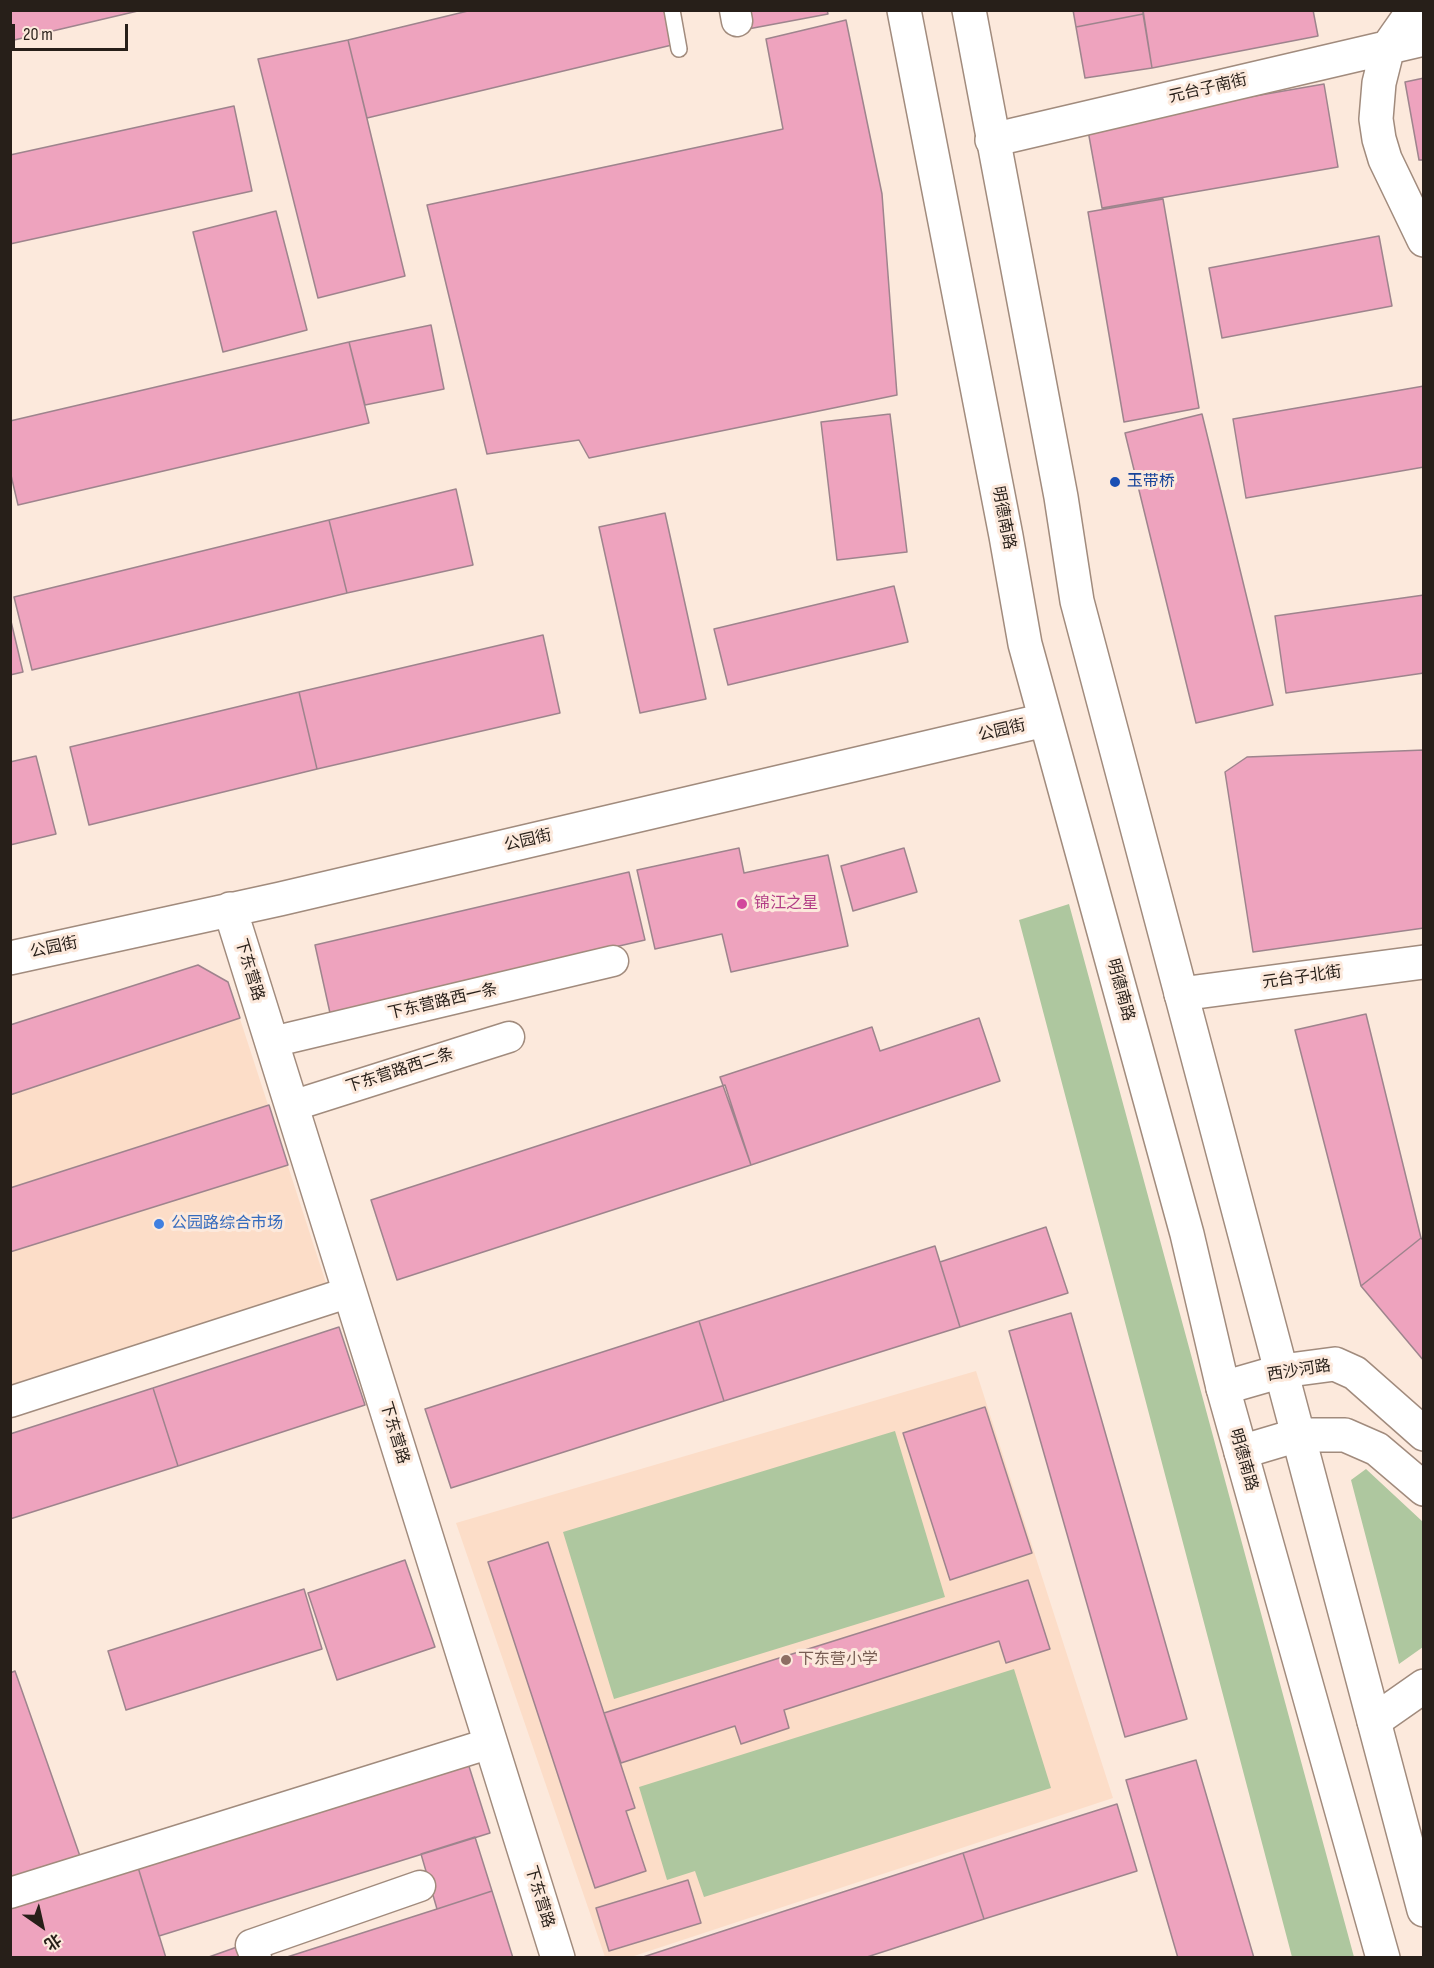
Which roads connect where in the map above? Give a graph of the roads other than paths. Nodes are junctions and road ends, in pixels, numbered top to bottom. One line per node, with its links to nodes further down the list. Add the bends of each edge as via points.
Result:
1 (672, 10): 7 (lane)
2 (904, 10): 10 (main road, 明德南路, via 1025,644)
3 (969, 10): 8 (main road)
4 (1414, 10): 6 (main road)
5 (1424, 39): 6 (main road, 元台子南街)
6 (1388, 47): 8 (main road, 元台子南街); 9 (main road, via 1377,101 1378,139)
7 (679, 49)
8 (993, 140): 15 (main road, via 1077,601)
9 (1424, 240)
10 (1045, 720): 11 (main road, 公园街); 21 (main road, 明德南路, via 1187,1234)
11 (230, 909): 12 (main road, 公园街); 17 (main road, 下东营路)
12 (10, 958)
13 (613, 961): 17 (street, 下东营路西一条)
14 (1424, 962): 15 (main road, 元台子北街)
15 (1181, 994): 20 (main road)
16 (509, 1037): 18 (street, 下东营路西二条)
17 (272, 1042): 18 (main road, 下东营路)
18 (292, 1106): 19 (main road, 下东营路)
19 (350, 1292): 22 (street); 29 (main road, 下东营路)
20 (1282, 1371): 21 (main road, 西沙河路); 23 (main road); 24 (main road, 西沙河路, via 1335,1364 1355,1372)
21 (1223, 1388): 25 (main road, 明德南路)
22 (10, 1402)
23 (1298, 1434): 25 (main road); 26 (main road, via 1345,1435 1377,1449); 28 (main road)
24 (1424, 1434)
25 (1241, 1452): 35 (main road, 明德南路)
26 (1424, 1489)
27 (1424, 1686): 28 (main road)
28 (1374, 1721): 32 (main road)
29 (491, 1743): 31 (street); 34 (main road, 下东营路)
30 (420, 1886): 33 (street, via 251,1945)
31 (10, 1893)
32 (1424, 1910)
33 (256, 1958)
34 (558, 1958)
35 (1383, 1958)

